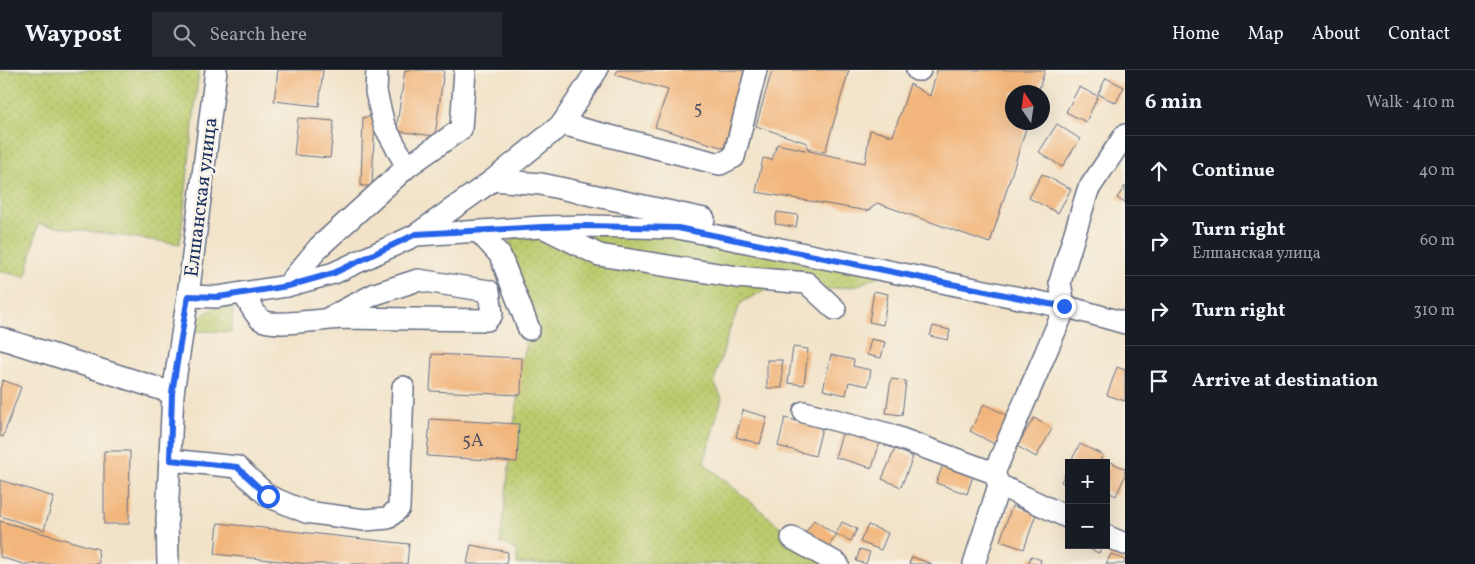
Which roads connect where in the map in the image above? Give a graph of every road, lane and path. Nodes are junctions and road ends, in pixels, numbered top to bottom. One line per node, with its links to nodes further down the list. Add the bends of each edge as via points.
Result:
1 (216, 70): 18 (street, Елшанская улица)
2 (377, 70): 8 (street, via 376,92 384,125)
3 (465, 70): 8 (street, via 461,129)
4 (597, 70): 6 (street)
5 (756, 70): 6 (street, via 734,157 720,164)
6 (562, 124): 9 (street)
7 (1125, 135): 19 (street, via 1088,190 1060,282)
8 (407, 167): 15 (street, via 319,246)
9 (494, 180): 11 (street, via 541,184); 13 (street)
10 (542, 227): 12 (street); 19 (street, via 678,228); 20 (street, via 599,255 737,277 807,283)
11 (749, 229)
12 (480, 232): 13 (street); 14 (street, via 500,255)
13 (416, 234): 15 (street, via 334,273)
14 (506, 271): 16 (street); 23 (street)
15 (288, 286): 17 (street)
16 (489, 292): 21 (street, via 418,280 375,294); 21 (street, via 492,314 487,320)
17 (243, 293): 18 (street, via 218,297); 21 (street, via 261,320 274,323)
18 (188, 296): 26 (street, Елшанская улица)
19 (1064, 306): 22 (street); 29 (street)
20 (835, 309)
21 (327, 319)
22 (1125, 323)
23 (529, 329)
24 (0, 338): 26 (street)
25 (403, 387): 28 (street, via 399,508 388,518 365,520 306,512 268,496 237,467)
26 (172, 393): 28 (street, Елшанская улица)
27 (804, 412): 29 (street, via 888,434)
28 (170, 460): 34 (street, Елшанская улица)
29 (996, 479): 30 (street); 36 (street)
30 (1065, 516)
31 (792, 538): 35 (street)
32 (1110, 538): 33 (street)
33 (1125, 544)
34 (168, 564)
35 (838, 564)
36 (974, 564)

